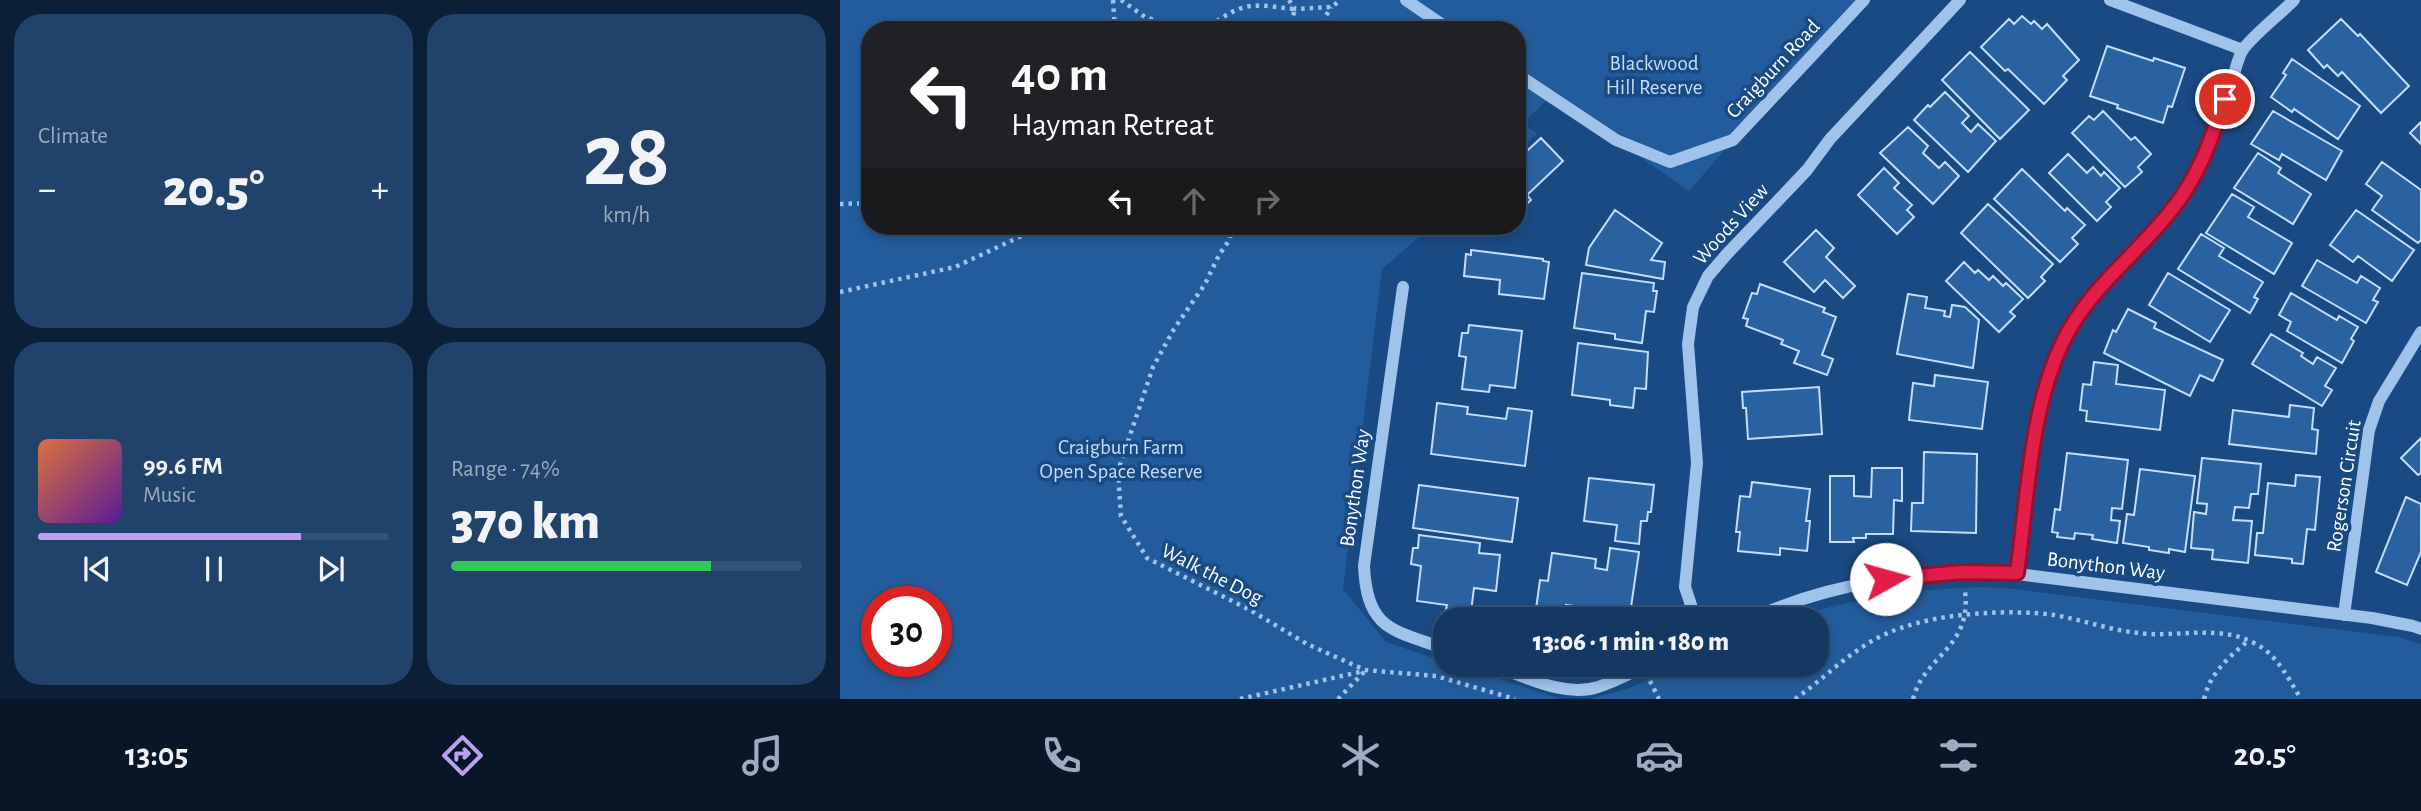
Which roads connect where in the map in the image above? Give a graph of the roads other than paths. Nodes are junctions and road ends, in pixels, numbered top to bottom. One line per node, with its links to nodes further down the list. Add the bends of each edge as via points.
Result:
1 (1406, 0): 6 (street)
2 (1864, 0): 8 (street, Craigburn Road, via 1733,141 1671,162 1616,141)
3 (1960, 0): 12 (street, Woods View, via 1726,255 1708,276 1693,307 1688,344 1697,463 1685,587)
4 (2110, 0): 7 (street)
5 (2294, 0): 7 (street)
6 (1437, 21)
7 (2243, 50): 11 (street, via 2198,172 2169,213 2086,304 2057,355 2038,419)
8 (1526, 80)
9 (1403, 287): 16 (street, Bonython Way, via 1364,566 1365,590 1379,620 1401,634)
10 (2421, 332): 14 (street, Rogerson Circuit, via 2379,401 2369,429)
11 (2017, 573): 13 (street, Bonython Way, via 1926,574 1862,584); 14 (street, Bonython Way)
12 (1692, 607)
13 (1782, 607)
14 (2344, 615): 15 (street, Bonython Way)
15 (2421, 629)
16 (1433, 645)
17 (1528, 677): 18 (street, via 1581,690)
18 (1620, 677)

